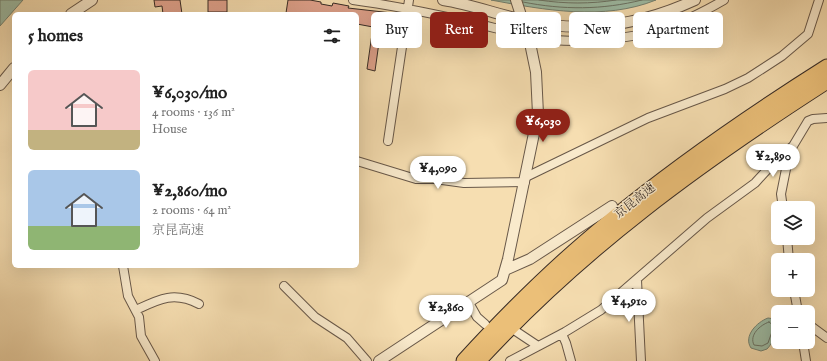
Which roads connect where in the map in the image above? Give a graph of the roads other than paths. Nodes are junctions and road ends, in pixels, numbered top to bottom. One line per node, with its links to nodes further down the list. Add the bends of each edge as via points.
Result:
1 (92, 0): 9 (street)
2 (353, 0): 8 (street)
3 (443, 0): 11 (street)
4 (695, 0): 12 (street, via 653,16 627,22 590,27)
5 (724, 0): 14 (street, via 689,18 647,33 600,40)
6 (819, 0): 24 (street, via 808,34 782,56 748,78 648,118)
7 (517, 2): 10 (street)
8 (408, 4): 13 (street); 21 (street)
9 (74, 12)
10 (520, 12)
11 (496, 13)
12 (561, 26)
13 (496, 27)
14 (561, 39)
15 (531, 48): 24 (street, via 536,72 538,114)
16 (827, 67): 44 (highway, 京昆高速, via 695,155 607,223 518,304)
17 (12, 70): 19 (street)
18 (827, 81): 45 (highway, 京昆高速, via 645,206 566,274 507,329)
19 (0, 85)
20 (827, 118): 22 (street, via 812,118 808,121)
21 (388, 141)
22 (790, 149): 25 (street, via 781,194); 29 (street, via 755,183 707,218)
23 (359, 162): 24 (street, via 416,179 464,183)
24 (525, 180): 28 (street)
25 (782, 201)
26 (612, 206): 28 (street, via 530,259)
27 (123, 268): 33 (street, via 127,292)
28 (505, 270): 31 (street, via 502,280)
29 (637, 280): 37 (street, via 601,310); 48 (street)
30 (284, 286): 42 (street, via 315,317 347,338)
31 (468, 301): 34 (street, via 477,317); 43 (street)
32 (199, 304): 33 (street, via 191,300 160,298)
33 (136, 310): 41 (street, via 141,337)
34 (485, 324)
35 (815, 329): 38 (street)
36 (517, 332): 39 (street)
37 (562, 334): 39 (street); 47 (street)
38 (827, 338)
39 (538, 346): 46 (street)
40 (804, 349): 49 (street)
41 (155, 361)
42 (367, 361)
43 (379, 361)
44 (464, 361)
45 (478, 361)
46 (510, 361)
47 (571, 361)
48 (641, 361)
49 (806, 361)

